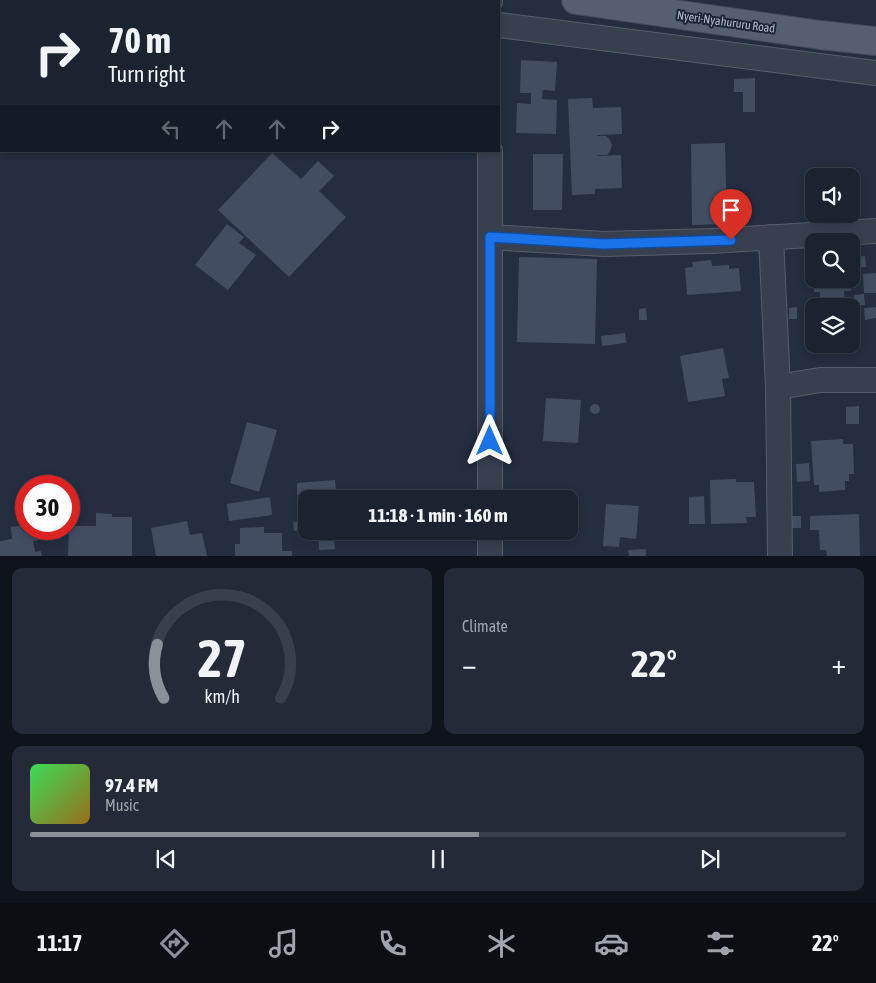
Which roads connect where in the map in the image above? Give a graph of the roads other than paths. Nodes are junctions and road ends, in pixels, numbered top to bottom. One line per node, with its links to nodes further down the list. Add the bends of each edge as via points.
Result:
1 (576, 0): 3 (main road, Nyeri-Nyahururu Road)
2 (500, 25): 4 (street)
3 (876, 41)
4 (876, 73)
5 (490, 152): 7 (street)
6 (876, 231): 8 (street)
7 (490, 237): 8 (street, via 604,244); 11 (street)
8 (771, 237): 10 (street)
9 (876, 380): 10 (street, via 820,380)
10 (778, 387): 14 (street)
11 (490, 490)
12 (490, 540): 13 (street)
13 (490, 556)
14 (780, 556)

